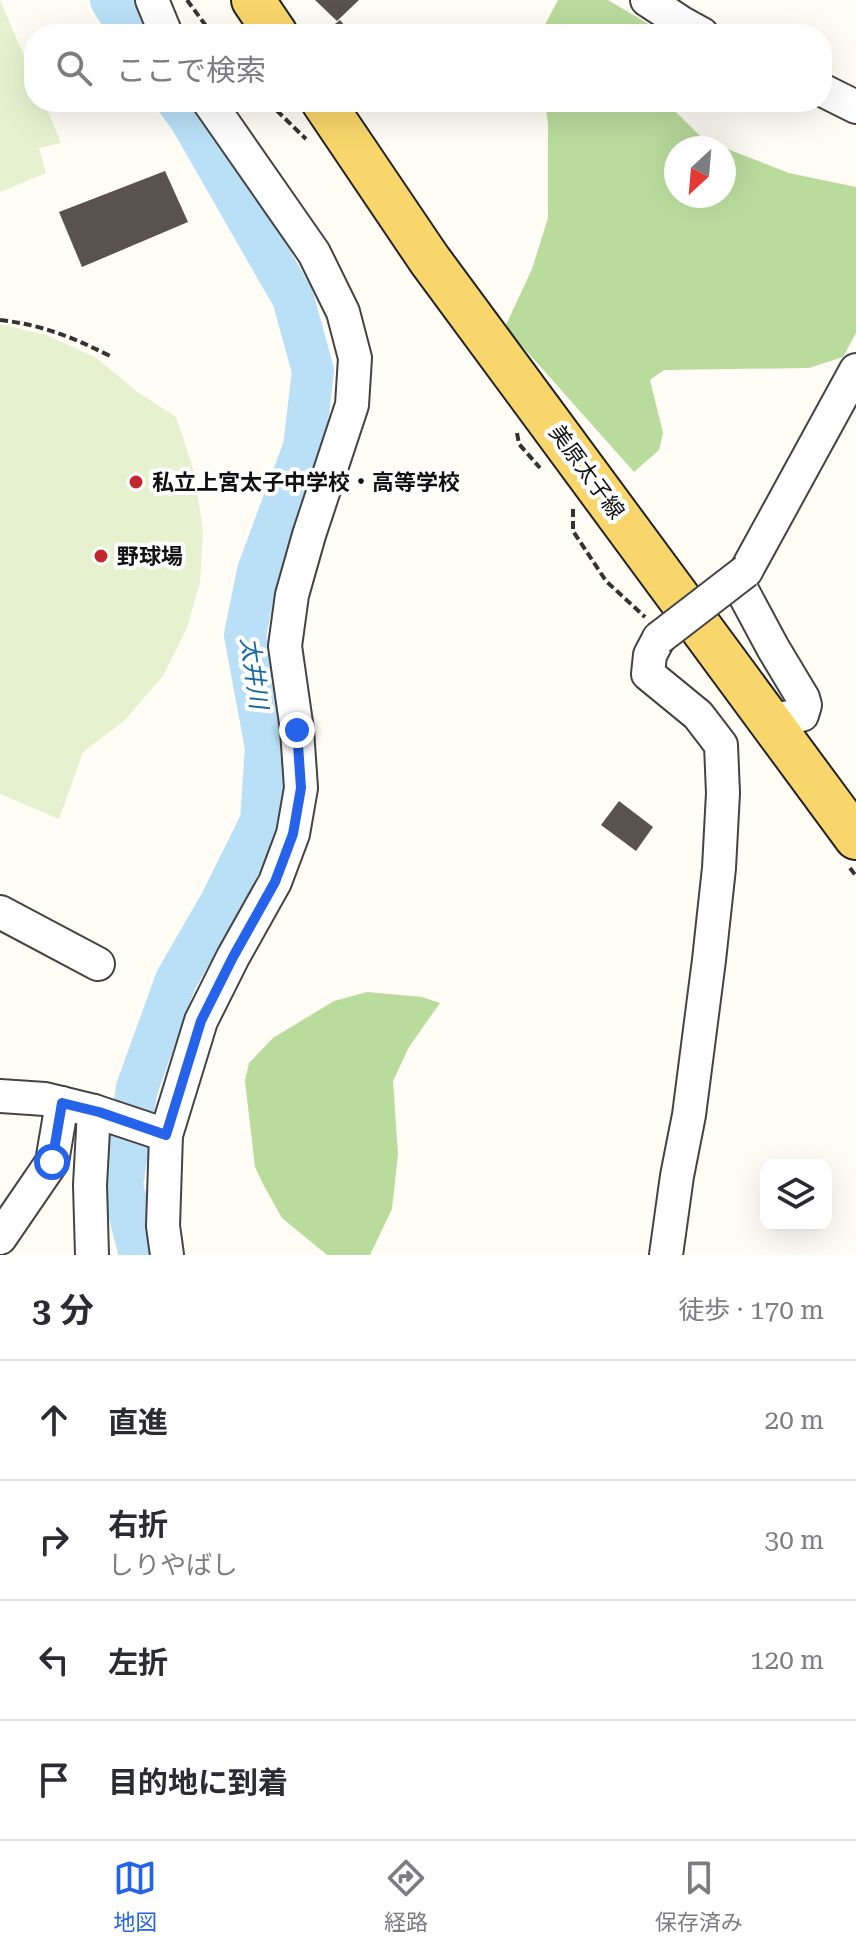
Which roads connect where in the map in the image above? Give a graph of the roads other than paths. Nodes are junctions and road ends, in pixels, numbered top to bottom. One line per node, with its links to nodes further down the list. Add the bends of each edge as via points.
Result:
1 (152, 0): 4 (street)
2 (253, 0): 5 (main road)
3 (647, 0): 6 (street)
4 (162, 24)
5 (269, 24)
6 (684, 24)
7 (832, 95): 8 (street)
8 (856, 107)
9 (216, 112): 20 (street, via 314,253 343,312 355,358 352,405 292,595 285,646 301,788 293,834 275,882 201,1021)
10 (330, 112): 13 (main road, 美原太子線, via 429,259)
11 (856, 370): 12 (street)
12 (741, 575): 13 (street, via 805,705 802,715); 24 (street, bridge, via 659,638 650,655 648,674 698,715 721,745 723,793 709,960)
13 (770, 720): 14 (main road, 美原太子線)
14 (856, 838)
15 (0, 912): 16 (street)
16 (98, 964)
17 (0, 1096): 18 (street)
18 (62, 1103): 19 (street); 21 (street, via 52,1162)
19 (96, 1111): 20 (street); 22 (street)
20 (161, 1133): 23 (street)
21 (0, 1238)
22 (92, 1255)
23 (167, 1255)
24 (666, 1255)

